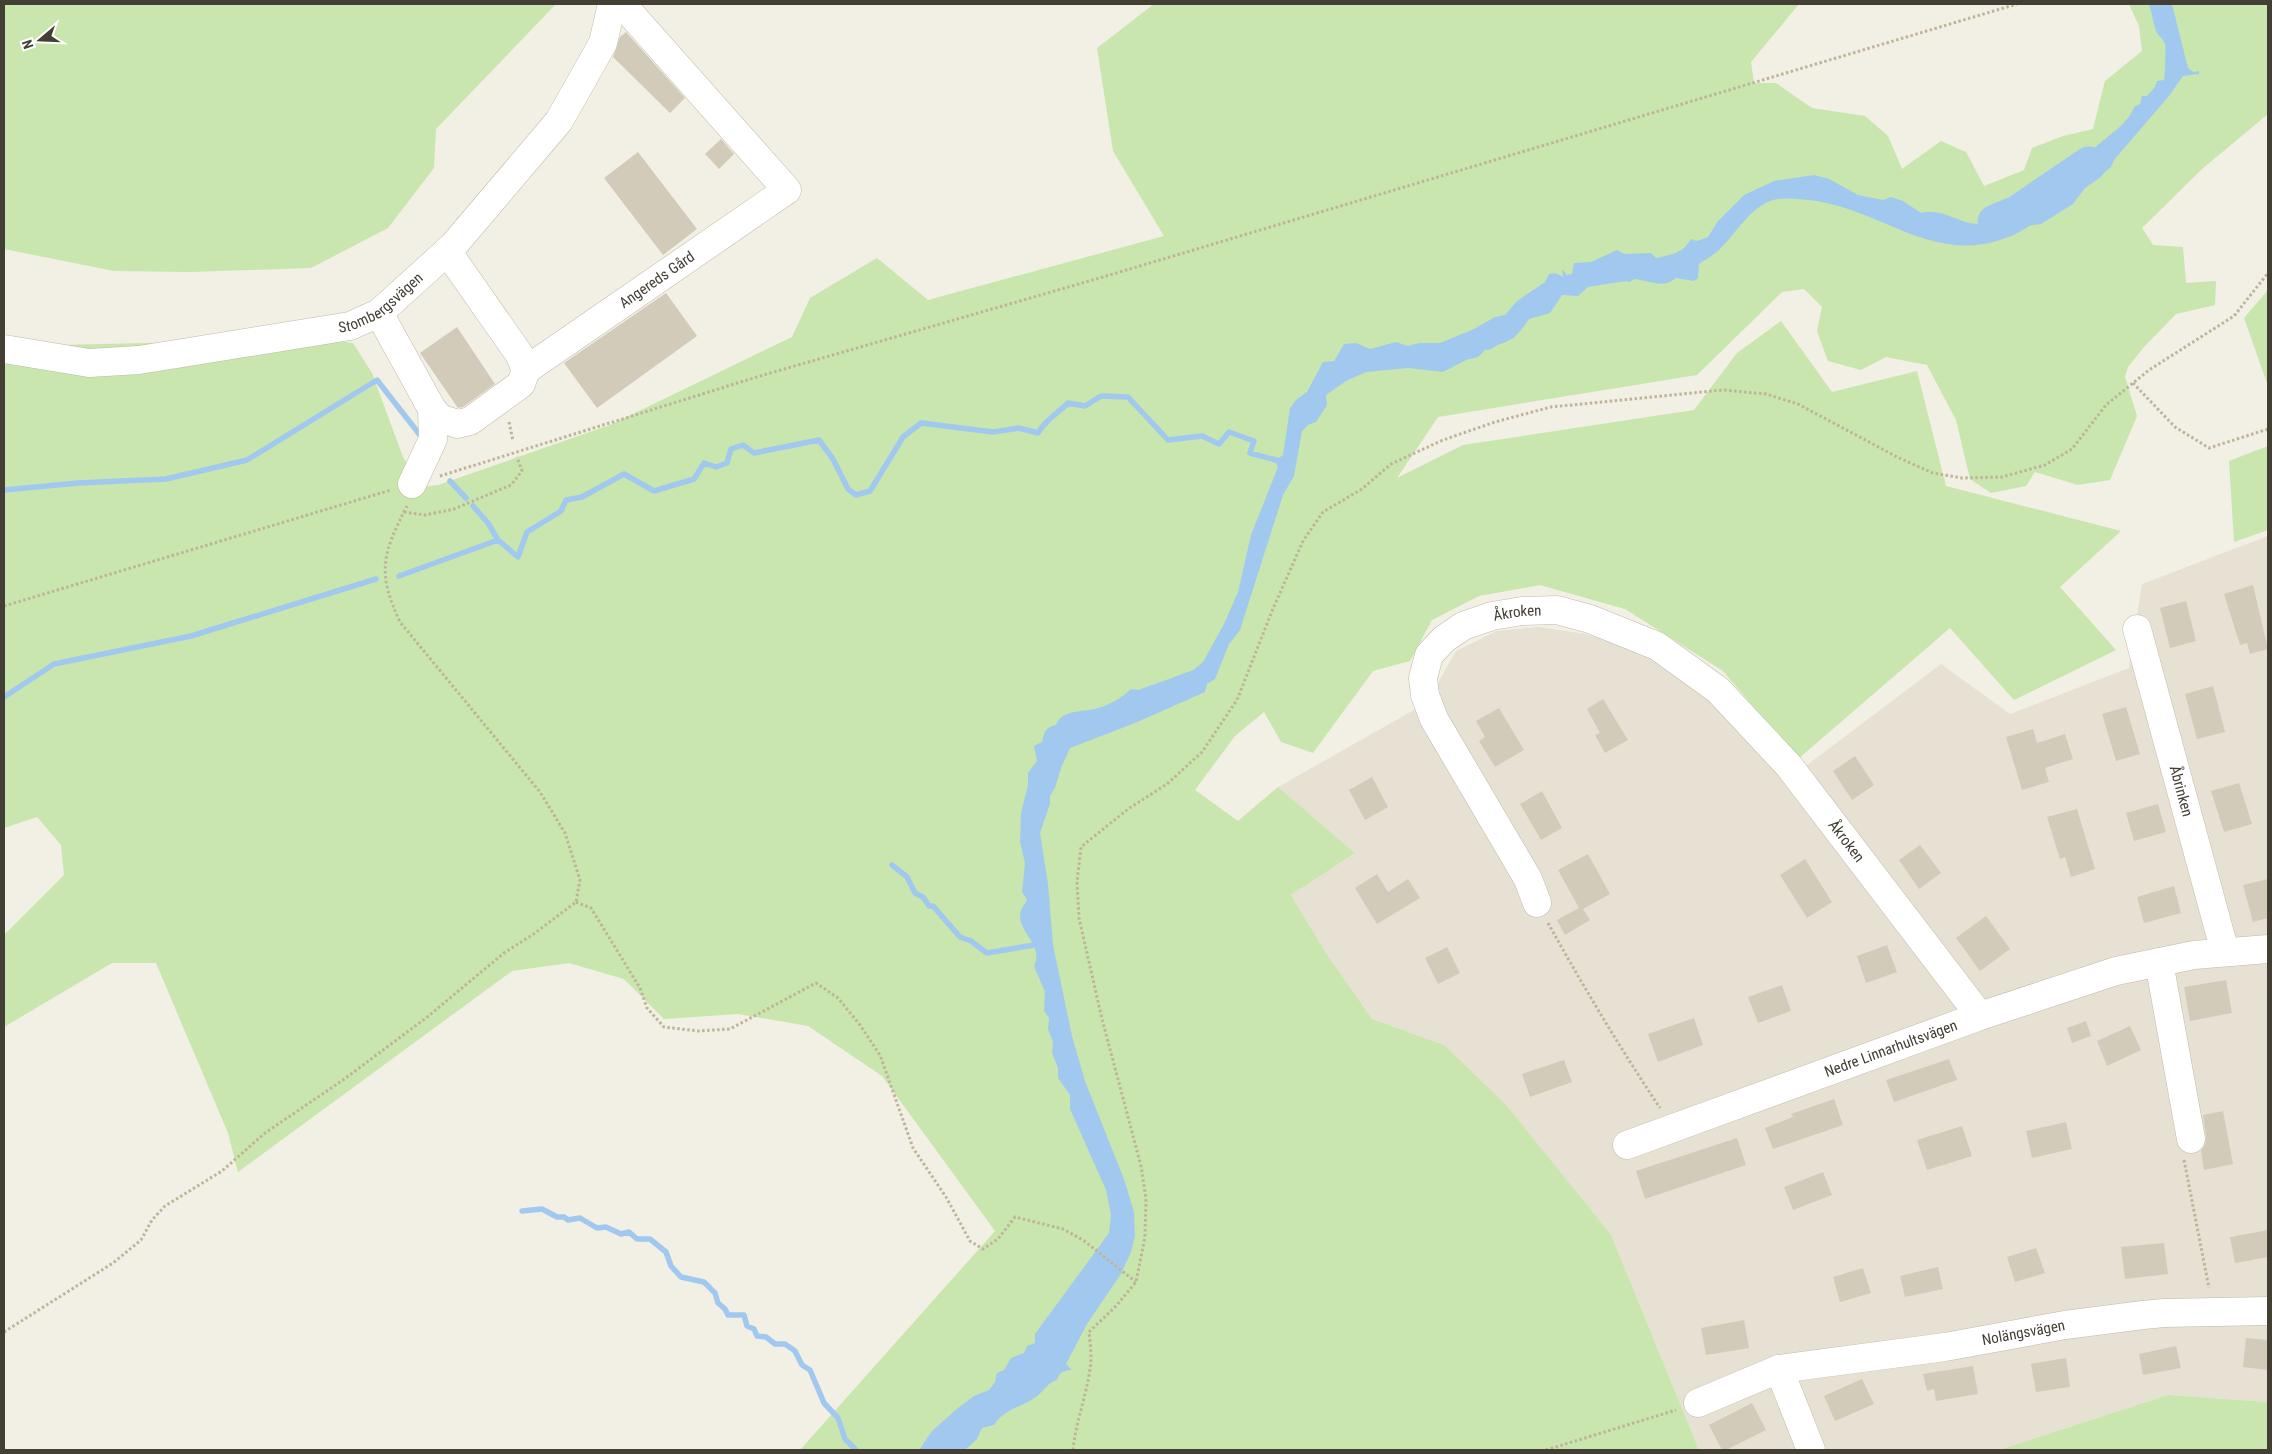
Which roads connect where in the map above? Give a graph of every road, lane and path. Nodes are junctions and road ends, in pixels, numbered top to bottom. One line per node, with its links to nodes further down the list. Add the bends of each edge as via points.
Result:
1 (612, 4): 4 (street, Stombergsvägen, via 603,43 559,121)
2 (622, 4): 8 (street, Angereds Gård, via 787,190)
3 (2017, 4): 13 (path, via 1104,277 760,376)
4 (447, 251): 6 (street, Stombergsvägen); 8 (street, via 519,354)
5 (2268, 273): 9 (path, via 2234,316)
6 (379, 312): 7 (street, Stombergsvägen, via 350,326 139,360 89,363); 10 (street, Angereds Gård)
7 (4, 349)
8 (526, 370): 10 (street, Angereds Gård, via 521,384 470,421 458,424 441,419)
9 (2133, 383): 11 (path, via 2175,427 2209,448); 26 (path, via 2106,404 2072,449 2045,465 2002,477 1962,478 1933,474 1798,404 1766,394 1723,390 1551,407 1495,422 1443,440 1391,464 1362,489 1323,512 1303,541 1237,700 1202,752 1167,784 1128,809 1081,847 1077,882 1079,918 1141,1166 1146,1199 1145,1237)
10 (432, 409): 13 (street, via 433,439)
11 (2268, 429)
12 (517, 457): 14 (path, via 522,471 511,484 454,509 425,516)
13 (412, 484): 14 (path); 15 (path)
14 (404, 512): 17 (path, via 385,564 388,596 400,622 540,792 565,833 580,880)
15 (4, 606)
16 (2137, 629): 20 (street, Åbrinken)
17 (576, 902): 26 (path, via 591,908 640,988 646,1008 664,1027 730,1030 816,982 838,998 880,1055 913,1148 946,1197 970,1241 983,1249 998,1239 1015,1217 1063,1229); 28 (path, via 504,953 426,1018 343,1080 265,1133 222,1171 165,1206 152,1220 141,1240 113,1263)
18 (1537, 903): 22 (street, Åkroken, via 1528,879 1434,719 1423,678 1429,655 1463,626 1492,616 1557,610 1590,619 1656,646 1718,690 1789,766); 23 (path, via 1634,1069)
19 (2268, 949): 20 (street, Nedre Linnarhultsvägen)
20 (2225, 952): 21 (street, Nedre Linnarhultsvägen)
21 (2159, 962): 22 (street, Nedre Linnarhultsvägen, via 2116,971); 24 (street)
22 (1980, 1016): 23 (street, Nedre Linnarhultsvägen)
23 (1673, 1126): 25 (street, Nedre Linnarhultsvägen)
24 (2191, 1139)
25 (1627, 1144)
26 (1136, 1282): 31 (path, via 1089,1332 1091,1359 1075,1427)
27 (2268, 1311): 29 (street, Nolängsvägen, via 2143,1315)
28 (4, 1332)
29 (1779, 1369): 30 (street, Nolängsvägen); 33 (street)
30 (1698, 1403): 32 (path)
31 (1073, 1450)
32 (1546, 1450)
33 (1811, 1450)

